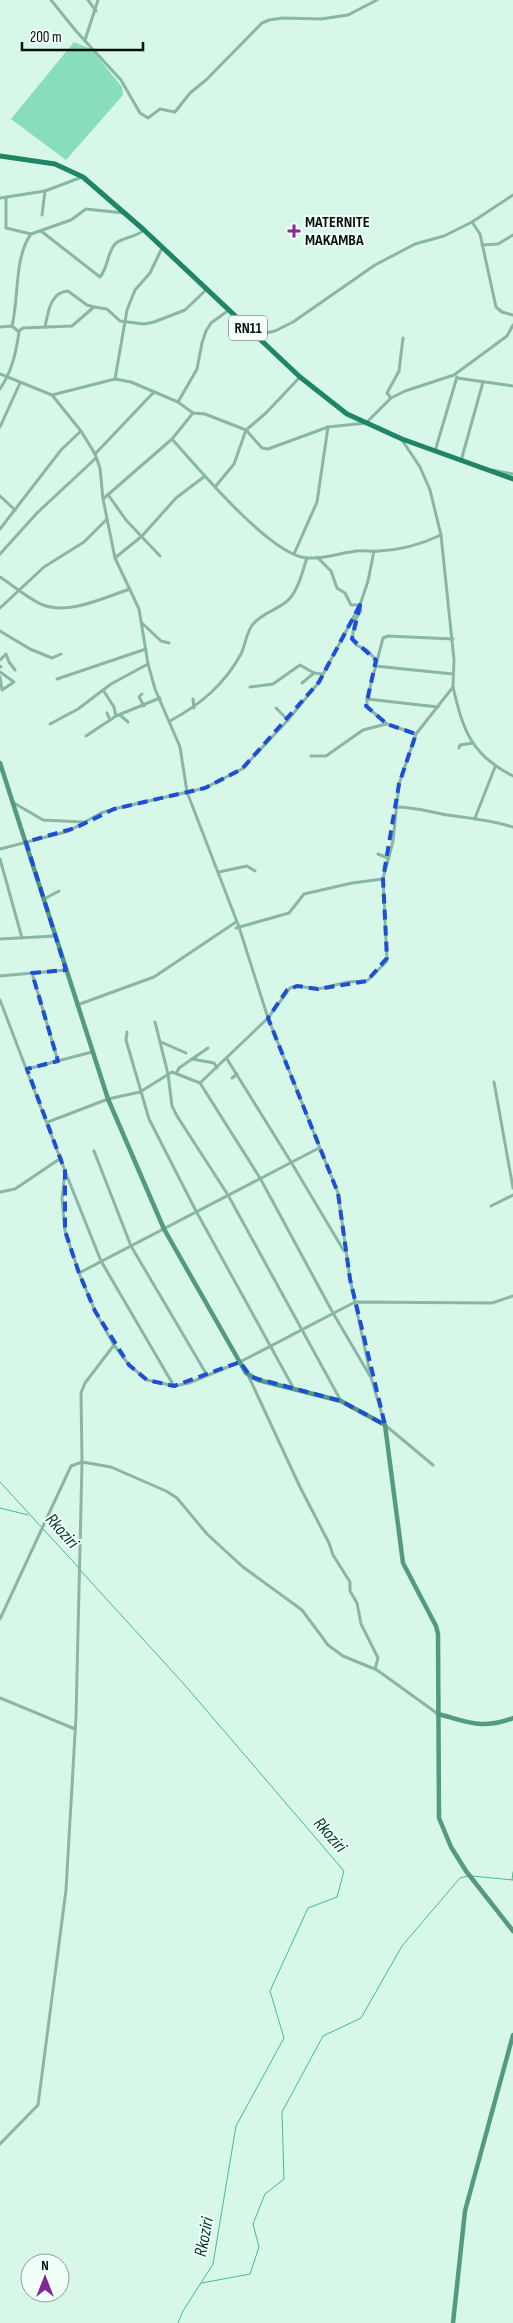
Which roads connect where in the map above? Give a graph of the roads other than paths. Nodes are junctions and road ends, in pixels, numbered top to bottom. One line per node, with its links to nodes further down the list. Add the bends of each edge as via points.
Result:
1 (51, 0): 6 (street)
2 (88, 0): 5 (street)
3 (98, 0): 5 (street)
4 (377, 0): 6 (street, via 348,15 268,20 253,30 175,112 160,109 148,118 140,113 121,80)
5 (96, 12): 6 (street)
6 (85, 40)
7 (0, 156): 8 (main road, RN11, via 55,164)
8 (83, 177): 9 (street); 13 (main road, RN11)
9 (46, 191): 11 (street); 14 (street)
10 (513, 194): 15 (street)
11 (6, 197): 12 (street); 18 (street, via 6,228)
12 (0, 198)
13 (124, 213): 16 (main road, RN11); 17 (street, via 86,209 71,220)
14 (42, 215)
15 (472, 222): 20 (street, via 480,234); 32 (street, via 387,258 293,322)
16 (144, 230): 17 (street, via 136,237 118,241 100,277); 21 (main road, RN11)
17 (40, 231): 18 (street)
18 (31, 234): 29 (street, via 17,276)
19 (513, 235): 20 (street, via 498,244)
20 (482, 245): 25 (street, via 496,307)
21 (162, 247): 22 (main road, RN11); 26 (street, via 150,273 135,290)
22 (207, 289): 24 (main road, RN11); 26 (street, via 185,310 168,318 144,324)
23 (94, 306): 26 (street, via 107,309 118,320); 30 (street, via 72,326); 30 (street, via 87,305 68,290 62,291 53,298)
24 (229, 309): 32 (main road, RN11); 46 (street, via 206,330 197,369)
25 (513, 315)
26 (124, 320): 38 (street)
27 (513, 325): 35 (street, via 502,339)
28 (0, 326): 29 (street)
29 (12, 326): 31 (street)
30 (45, 327): 31 (street)
31 (19, 331): 37 (street, via 15,358)
32 (256, 336): 36 (main road, RN11)
33 (404, 338): 45 (street, via 398,371 388,393)
34 (0, 374): 37 (street)
35 (455, 376): 39 (street); 45 (street); 55 (street)
36 (300, 377): 48 (main road, RN11, via 340,408); 51 (street)
37 (7, 378): 40 (street); 42 (street)
38 (115, 379): 43 (street); 44 (street)
39 (483, 382): 41 (street); 57 (street)
40 (20, 383): 44 (street); 49 (street)
41 (513, 386)
42 (0, 389)
43 (154, 392): 46 (street); 56 (street)
44 (52, 395): 52 (street)
45 (391, 398): 48 (street)
46 (178, 402): 47 (street)
47 (193, 413): 51 (street, via 205,414); 53 (street)
48 (366, 423): 50 (street); 54 (main road, RN11)
49 (0, 427)
50 (328, 427): 51 (street, via 265,449); 73 (street, via 317,502)
51 (246, 430): 62 (street, via 234,464)
52 (81, 431): 56 (street); 66 (street, via 61,450)
53 (172, 439): 60 (street); 64 (street)
54 (402, 439): 55 (main road, RN11); 69 (street, via 430,490)
55 (435, 451): 57 (main road, RN11)
56 (95, 456): 65 (street, via 101,473); 72 (street)
57 (461, 461): 58 (main road, RN11)
58 (487, 471): 59 (street); 61 (main road, RN11)
59 (513, 474)
60 (205, 476): 62 (street); 70 (street, via 176,498)
61 (513, 479)
62 (215, 487): 73 (street, via 270,539)
63 (0, 496): 66 (street)
64 (109, 496): 65 (street); 70 (street)
65 (103, 500): 67 (street)
66 (15, 510): 68 (street)
67 (107, 518): 76 (street); 80 (street, via 84,542 44,567)
68 (0, 529)
69 (441, 535): 71 (street, via 418,544); 85 (street)
70 (142, 536): 74 (street); 76 (street)
71 (374, 551): 75 (street, via 357,550); 81 (street)
72 (0, 554)
73 (294, 554): 77 (street)
74 (160, 556)
75 (317, 557): 77 (street); 81 (street, via 331,571 336,586 345,593 351,605)
76 (115, 558): 79 (street)
77 (307, 558): 110 (street, via 293,594 285,603 253,623 233,668 216,690)
78 (0, 578): 80 (street)
79 (130, 589): 80 (street, via 75,606 46,606); 83 (street)
80 (19, 592): 82 (street)
81 (360, 605): 89 (street, via 352,639); 96 (street)
82 (0, 608)
83 (142, 623): 86 (street, via 161,641); 87 (street)
84 (0, 631): 88 (street, via 52,658)
85 (453, 639): 89 (street, via 385,636); 97 (street)
86 (169, 643)
87 (146, 649): 91 (street); 99 (street)
88 (61, 654)
89 (376, 660): 92 (street)
90 (1, 663): 93 (street, via 6,654)
91 (148, 664): 103 (street); 105 (street)
92 (374, 666): 97 (street); 107 (street)
93 (16, 670)
94 (0, 672): 98 (street, via 14,682 2,690)
95 (314, 673): 96 (street); 100 (street); 101 (street, via 300,665 273,684)
96 (322, 674): 115 (street)
97 (453, 674): 102 (street)
98 (0, 677)
99 (57, 679)
100 (302, 682)
101 (250, 687)
102 (453, 687): 109 (street); 122 (street, via 461,722)
103 (103, 690): 113 (street); 118 (street)
104 (142, 694): 108 (street, via 138,697)
105 (160, 698): 108 (street); 116 (street)
106 (193, 699): 110 (street)
107 (367, 699): 109 (street); 119 (street, via 367,707)
108 (144, 706): 113 (street)
109 (438, 707): 120 (street)
110 (194, 708): 116 (street)
111 (276, 708): 115 (street)
112 (106, 713): 114 (street)
113 (118, 715): 114 (street); 117 (street)
114 (110, 720): 121 (street)
115 (288, 720): 128 (street, via 242,769 205,788)
116 (170, 721): 128 (street, via 180,747)
117 (128, 722)
118 (50, 724)
119 (386, 724): 120 (street); 124 (street, via 368,728 326,756)
120 (416, 734): 130 (street, via 399,784)
121 (86, 736)
122 (472, 743): 123 (street); 126 (street)
123 (459, 748)
124 (311, 756)
125 (0, 763): 129 (street)
126 (495, 767): 127 (street); 131 (street)
127 (513, 776)
128 (187, 792): 132 (street, via 114,809); 140 (street)
129 (14, 803): 132 (street, via 43,820); 134 (street)
130 (396, 806): 131 (street); 137 (street)
131 (475, 818): 133 (street)
132 (83, 822): 134 (street, via 69,831)
133 (513, 827)
134 (26, 842): 135 (street); 143 (street)
135 (0, 849)
136 (378, 854): 137 (street)
137 (388, 858): 141 (street)
138 (0, 859): 147 (street)
139 (255, 871): 140 (street, via 247,866)
140 (219, 872): 144 (street)
141 (383, 879): 145 (street, via 304,894 289,913); 154 (street, via 387,961 367,981 318,989 293,986)
142 (59, 891): 143 (street)
143 (44, 899): 146 (street)
144 (236, 922): 145 (street); 153 (street, via 154,978)
145 (238, 928): 154 (street)
146 (55, 936): 147 (street); 149 (street)
147 (22, 938): 148 (street)
148 (0, 939)
149 (66, 970): 150 (street); 153 (street)
150 (32, 973): 151 (street); 163 (street)
151 (0, 976)
152 (0, 1000): 165 (street)
153 (76, 1005): 159 (street)
154 (268, 1018): 162 (street); 175 (street)
155 (155, 1022): 157 (street)
156 (127, 1032): 172 (street, via 126,1040)
157 (161, 1042): 160 (street); 167 (street)
158 (208, 1048): 161 (street)
159 (92, 1052): 163 (street); 173 (street)
160 (186, 1053)
161 (192, 1059): 164 (street, via 214,1063); 166 (street)
162 (227, 1059): 164 (street); 168 (street)
163 (58, 1061): 165 (street)
164 (217, 1068): 171 (street)
165 (28, 1070): 174 (street)
166 (177, 1072): 167 (street); 171 (street)
167 (168, 1074): 172 (street); 183 (street, via 176,1116)
168 (237, 1074): 169 (street); 178 (street)
169 (232, 1078)
170 (494, 1082): 181 (street)
171 (200, 1083): 180 (street)
172 (140, 1092): 173 (street); 186 (street, via 149,1119)
173 (108, 1099): 174 (street); 187 (street)
174 (48, 1122): 177 (street)
175 (319, 1148): 178 (street); 189 (street, via 338,1193)
176 (94, 1151): 188 (street)
177 (61, 1158): 179 (street); 182 (street, via 16,1189)
178 (291, 1162): 180 (street); 189 (street)
179 (65, 1171): 190 (street); 191 (street, via 62,1199 65,1231)
180 (260, 1178): 183 (street); 194 (street)
181 (513, 1188)
182 (0, 1192)
183 (228, 1195): 186 (street); 195 (street)
184 (513, 1196): 185 (street)
185 (491, 1206)
186 (196, 1210): 187 (street); 197 (street)
187 (164, 1229): 188 (street); 198 (street)
188 (131, 1246): 190 (street); 199 (street)
189 (345, 1254): 193 (street)
190 (102, 1261): 191 (street); 202 (street)
191 (79, 1273): 196 (street)
192 (513, 1296): 193 (street, via 492,1303)
193 (355, 1302): 194 (street); 201 (street)
194 (333, 1313): 195 (street); 201 (street)
195 (302, 1330): 197 (street); 204 (street)
196 (114, 1345): 202 (street, via 128,1365 142,1376); 206 (street, via 82,1388)
197 (271, 1346): 198 (street); 203 (street)
198 (240, 1362): 199 (street); 200 (street)
199 (207, 1375): 202 (street)
200 (248, 1375): 203 (street); 209 (street, via 333,1555 350,1582 361,1624 378,1658)
201 (371, 1377): 205 (street)
202 (174, 1386)
203 (294, 1389): 204 (street)
204 (341, 1402): 205 (street)
205 (385, 1425): 207 (street); 211 (street, via 403,1563 437,1629)
206 (82, 1462): 208 (street, via 71,1466); 209 (street, via 111,1467 177,1498 207,1534 243,1567 302,1610 328,1645 343,1656); 213 (street)
207 (433, 1465)
208 (0, 1619)
209 (375, 1668): 211 (street)
210 (0, 1698): 213 (street)
211 (438, 1714): 212 (street, via 482,1726); 214 (street, via 440,1818 451,1847 466,1871)
212 (513, 1718)
213 (75, 1729): 216 (street, via 66,1890 38,2106)
214 (513, 1932)
215 (513, 2035): 217 (street, via 465,2211)
216 (0, 2144)
217 (453, 2323)

